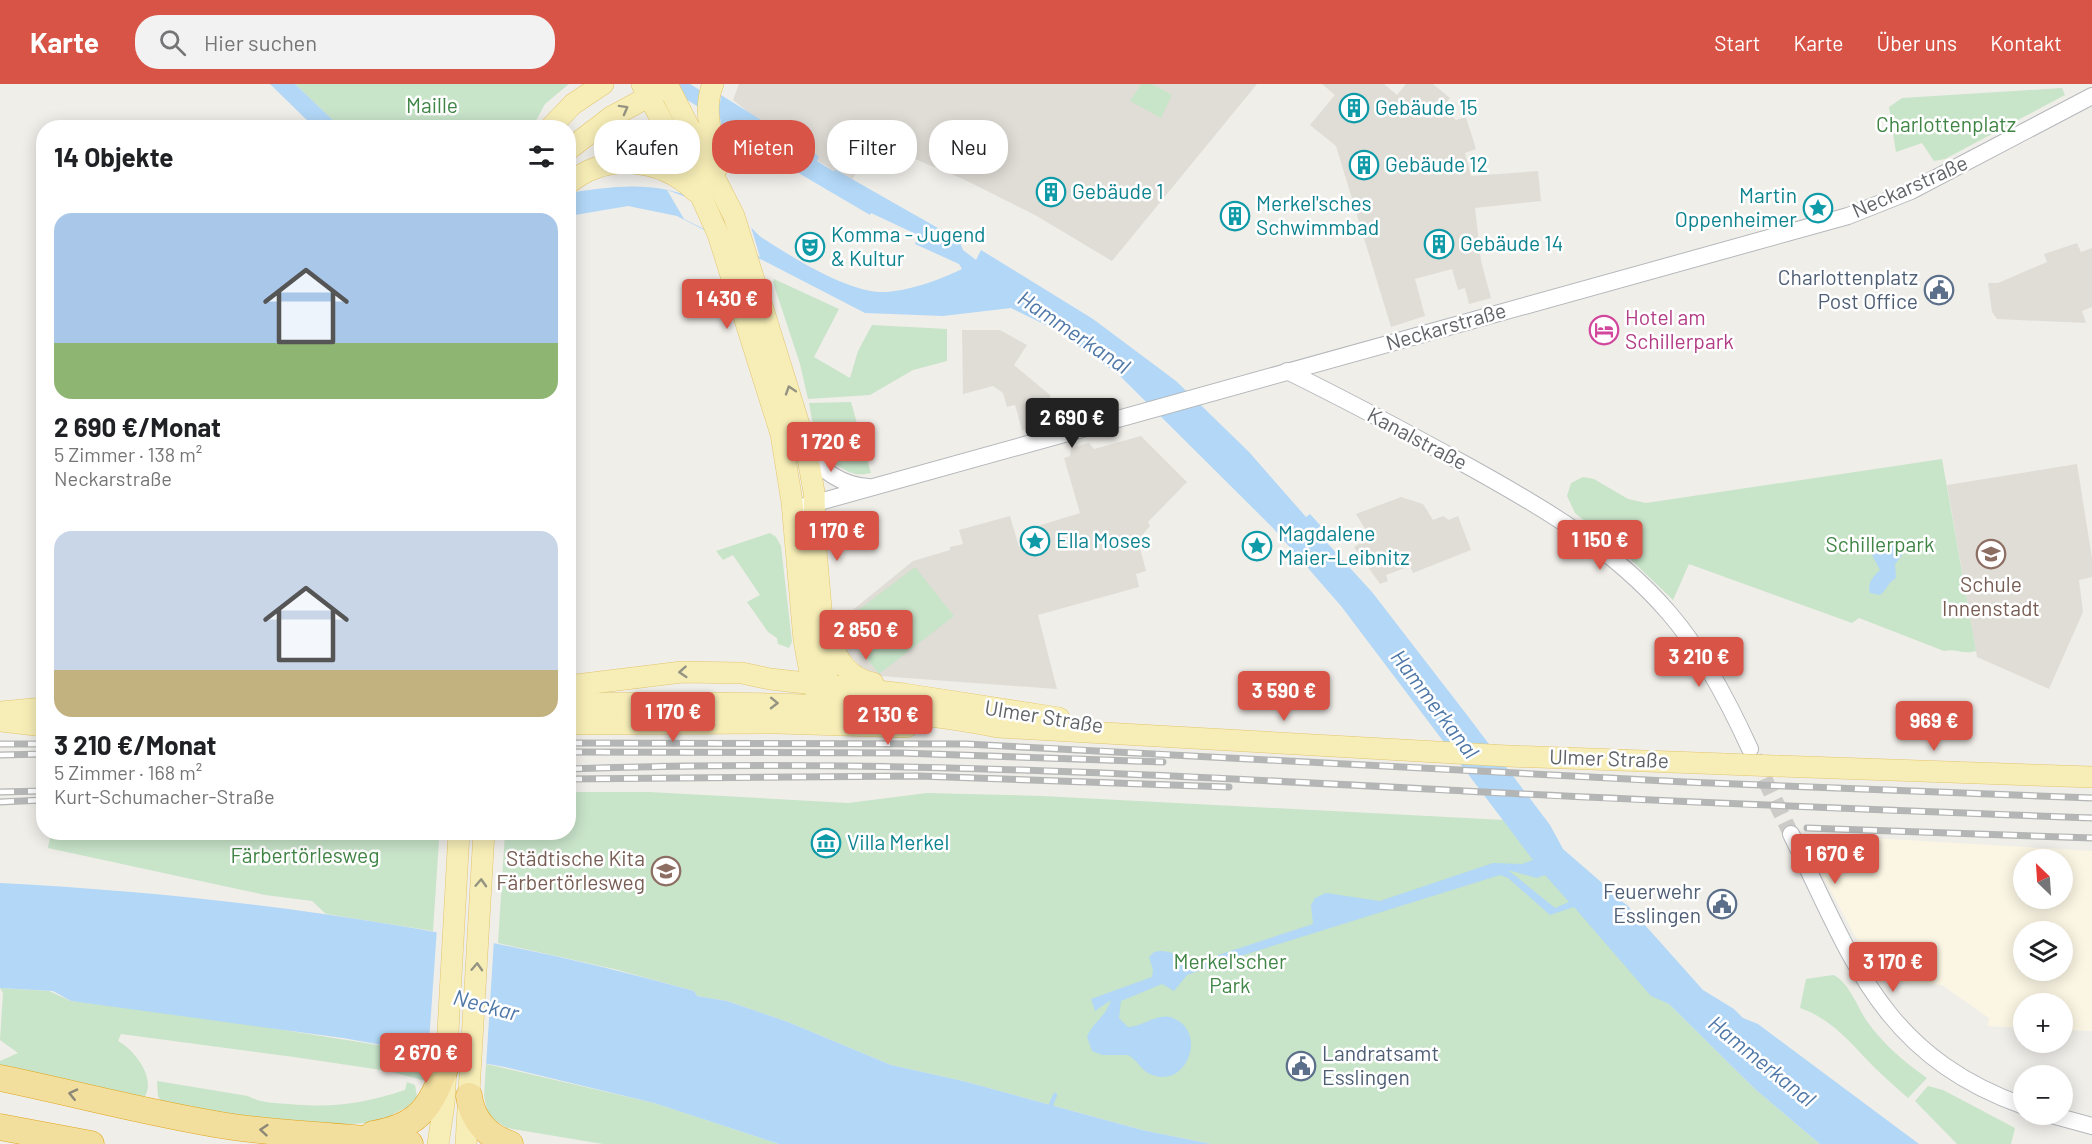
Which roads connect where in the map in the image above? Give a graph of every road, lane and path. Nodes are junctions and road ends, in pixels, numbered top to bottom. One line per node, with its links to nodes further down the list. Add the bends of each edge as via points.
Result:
1 (603, 84): 5 (main road)
2 (713, 86): 8 (main road, via 709,120)
3 (662, 89): 6 (main road, one-way to 3, via 611,117); 8 (main road); 9 (main road)
4 (2087, 99): 10 (street, Neckarstraße, via 1911,191 1848,216)
5 (557, 120)
6 (576, 144)
7 (576, 179): 9 (main road, via 601,165 637,163 677,176)
8 (724, 194): 11 (main road, one-way to 8)
9 (704, 202): 14 (main road, via 719,237 781,434)
10 (1287, 371): 12 (street, Neckarstraße); 29 (street, Kanalstraße, via 1546,509 1620,565 1670,614 1704,663)
11 (806, 447): 12 (street, via 831,475 848,483); 13 (main road)
12 (875, 487): 13 (street, Neckarstraße)
13 (815, 503): 14 (street, Neckarstraße); 15 (main road, via 814,539)
14 (793, 509): 16 (main road)
15 (823, 623): 19 (main road); 20 (main road, via 833,650 847,671 860,680)
16 (804, 640): 17 (main road, via 796,662 787,668); 19 (main road)
17 (742, 673): 18 (main road, Ulmer Straße, one-way to 18, via 682,672); 19 (main road, Ulmer Straße)
18 (576, 685)
19 (821, 691): 20 (main road, Ulmer Straße); 21 (main road, Ulmer Straße, one-way to 19); 27 (main road, Ulmer Straße)
20 (904, 694): 28 (main road, Ulmer Straße, via 1100,724)
21 (576, 704)
22 (36, 709): 23 (main road)
23 (0, 712)
24 (0, 721): 26 (main road)
25 (576, 724): 27 (main road)
26 (36, 725)
27 (998, 727): 28 (main road, Ulmer Straße)
28 (1127, 734): 30 (main road, Ulmer Straße, bridge, via 1508,756)
29 (1750, 749)
30 (2092, 777)
31 (1791, 834): 36 (street, via 1848,951 1893,1022 1942,1064)
32 (459, 840): 34 (main road)
33 (484, 840): 38 (main road, one-way to 33)
34 (446, 1066): 37 (highway)
35 (0, 1078): 42 (highway, one-way to 35, via 222,1125)
36 (2013, 1101)
37 (437, 1103): 42 (highway, via 402,1126); 45 (main road)
38 (470, 1105): 46 (main road); 47 (highway, via 487,1132)
39 (2073, 1121): 40 (street)
40 (2092, 1126)
41 (0, 1127): 43 (highway)
42 (356, 1136): 44 (highway)
43 (91, 1144)
44 (410, 1144)
45 (438, 1144)
46 (466, 1144)
47 (510, 1144)

